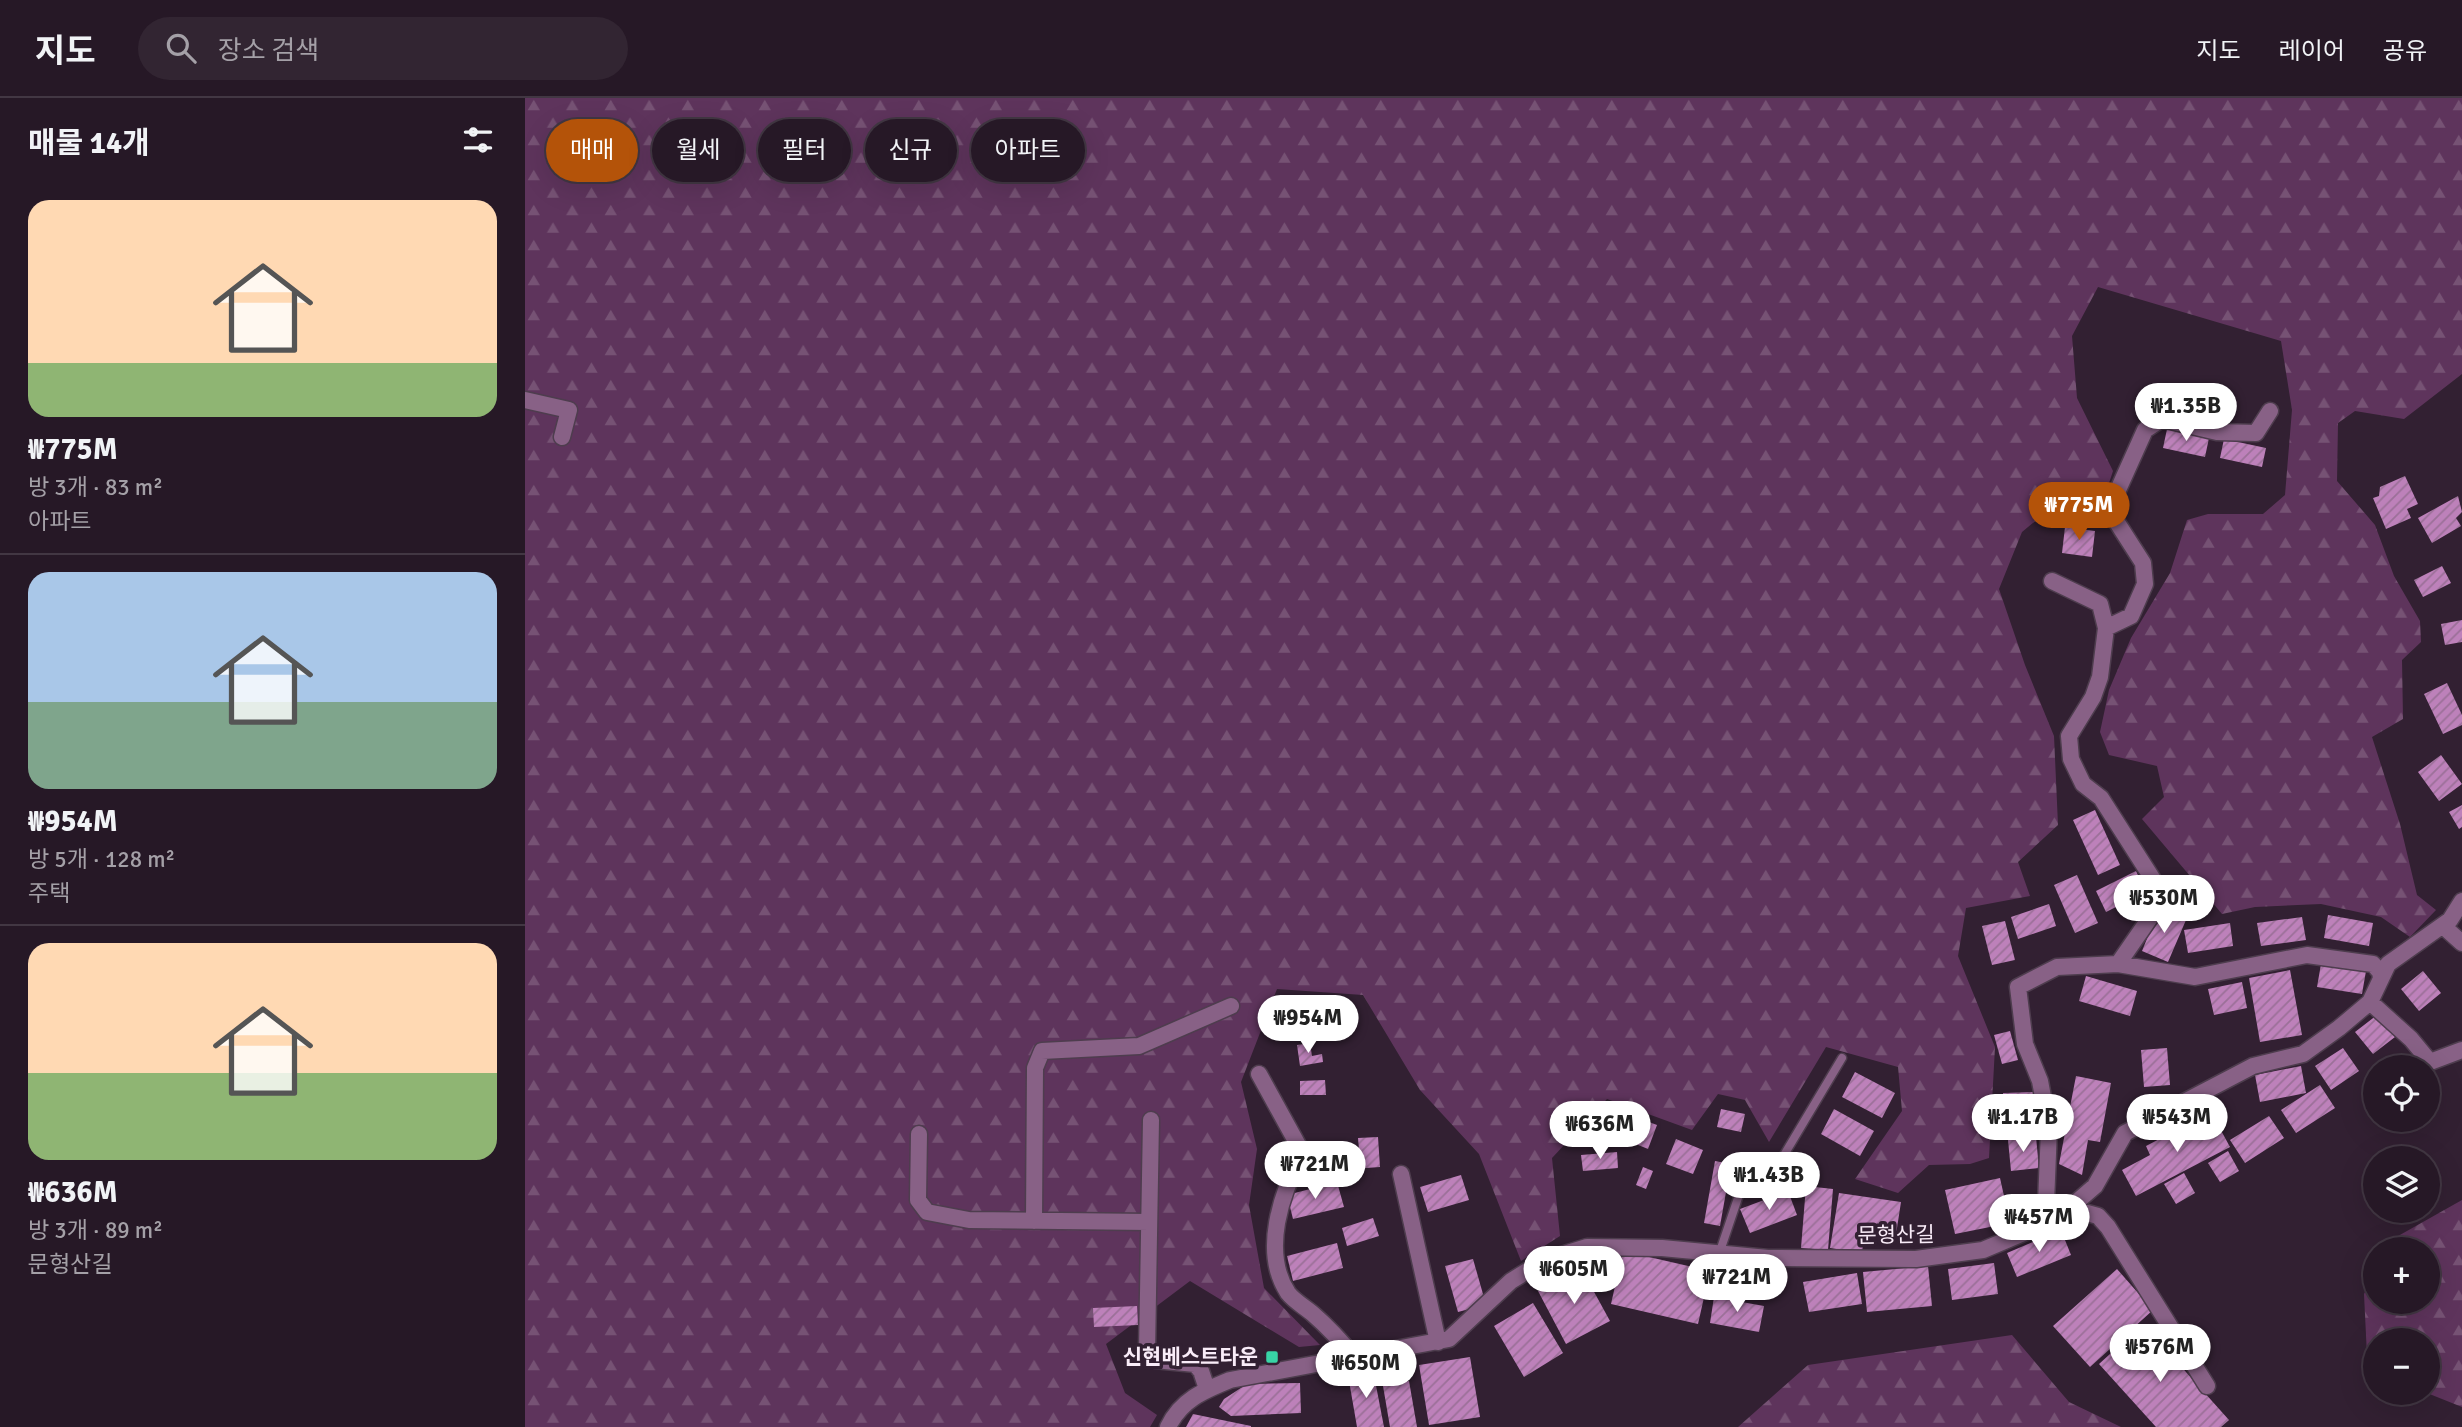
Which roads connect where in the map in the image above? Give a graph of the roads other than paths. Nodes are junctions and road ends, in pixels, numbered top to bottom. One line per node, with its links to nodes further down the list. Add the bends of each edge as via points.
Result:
1 (525, 400): 3 (street, via 569,410)
2 (2270, 411): 5 (street, via 2256,433 2217,432 2162,419 2145,430 2109,510 2143,564 2145,584 2131,616)
3 (562, 437)
4 (2052, 581): 5 (street, via 2100,604)
5 (2106, 628): 9 (street, via 2093,698 2069,736 2071,759 2083,784 2102,798 2161,892 2154,912)
6 (2462, 901): 7 (street, 문형산길)
7 (2443, 926): 8 (street); 10 (street, 문형산길, via 2388,964)
8 (2462, 943)
9 (2118, 964): 10 (street, via 2195,977 2307,955 2372,964); 19 (street, via 2057,967 2018,987 2025,1044 2040,1081 2049,1129 2046,1203)
10 (2381, 978): 11 (street, 문형산길)
11 (2370, 1002): 13 (street, via 2430,1062); 19 (street, 문형산길, via 2303,1054 2253,1066 2125,1133 2095,1186)
12 (1230, 1006): 20 (street, via 1139,1046 1042,1051 1035,1068)
13 (2462, 1050)
14 (1842, 1058): 22 (lane, via 1784,1155 1741,1189)
15 (1259, 1074): 24 (street, via 1303,1154 1286,1191 1275,1233 1280,1276 1289,1295 1339,1338)
16 (1151, 1120): 21 (street)
17 (919, 1134): 20 (street, via 920,1208 937,1216 969,1220)
18 (1401, 1174): 23 (street)
19 (2063, 1213): 22 (street, 문형산길, via 1983,1250 1916,1259); 25 (street, via 2098,1216 2108,1227)
20 (1034, 1221): 21 (street)
21 (1149, 1222): 26 (street, via 1147,1351 1155,1360 1195,1364)
22 (1719, 1254): 23 (street, 문형산길, via 1587,1247 1545,1260 1511,1281 1449,1339)
23 (1438, 1342): 24 (street, 문형산길)
24 (1353, 1357): 26 (street, 문형산길, via 1278,1369)
25 (2207, 1386)
26 (1207, 1389): 27 (street, 문형산길, via 1176,1411)
27 (1168, 1427)

